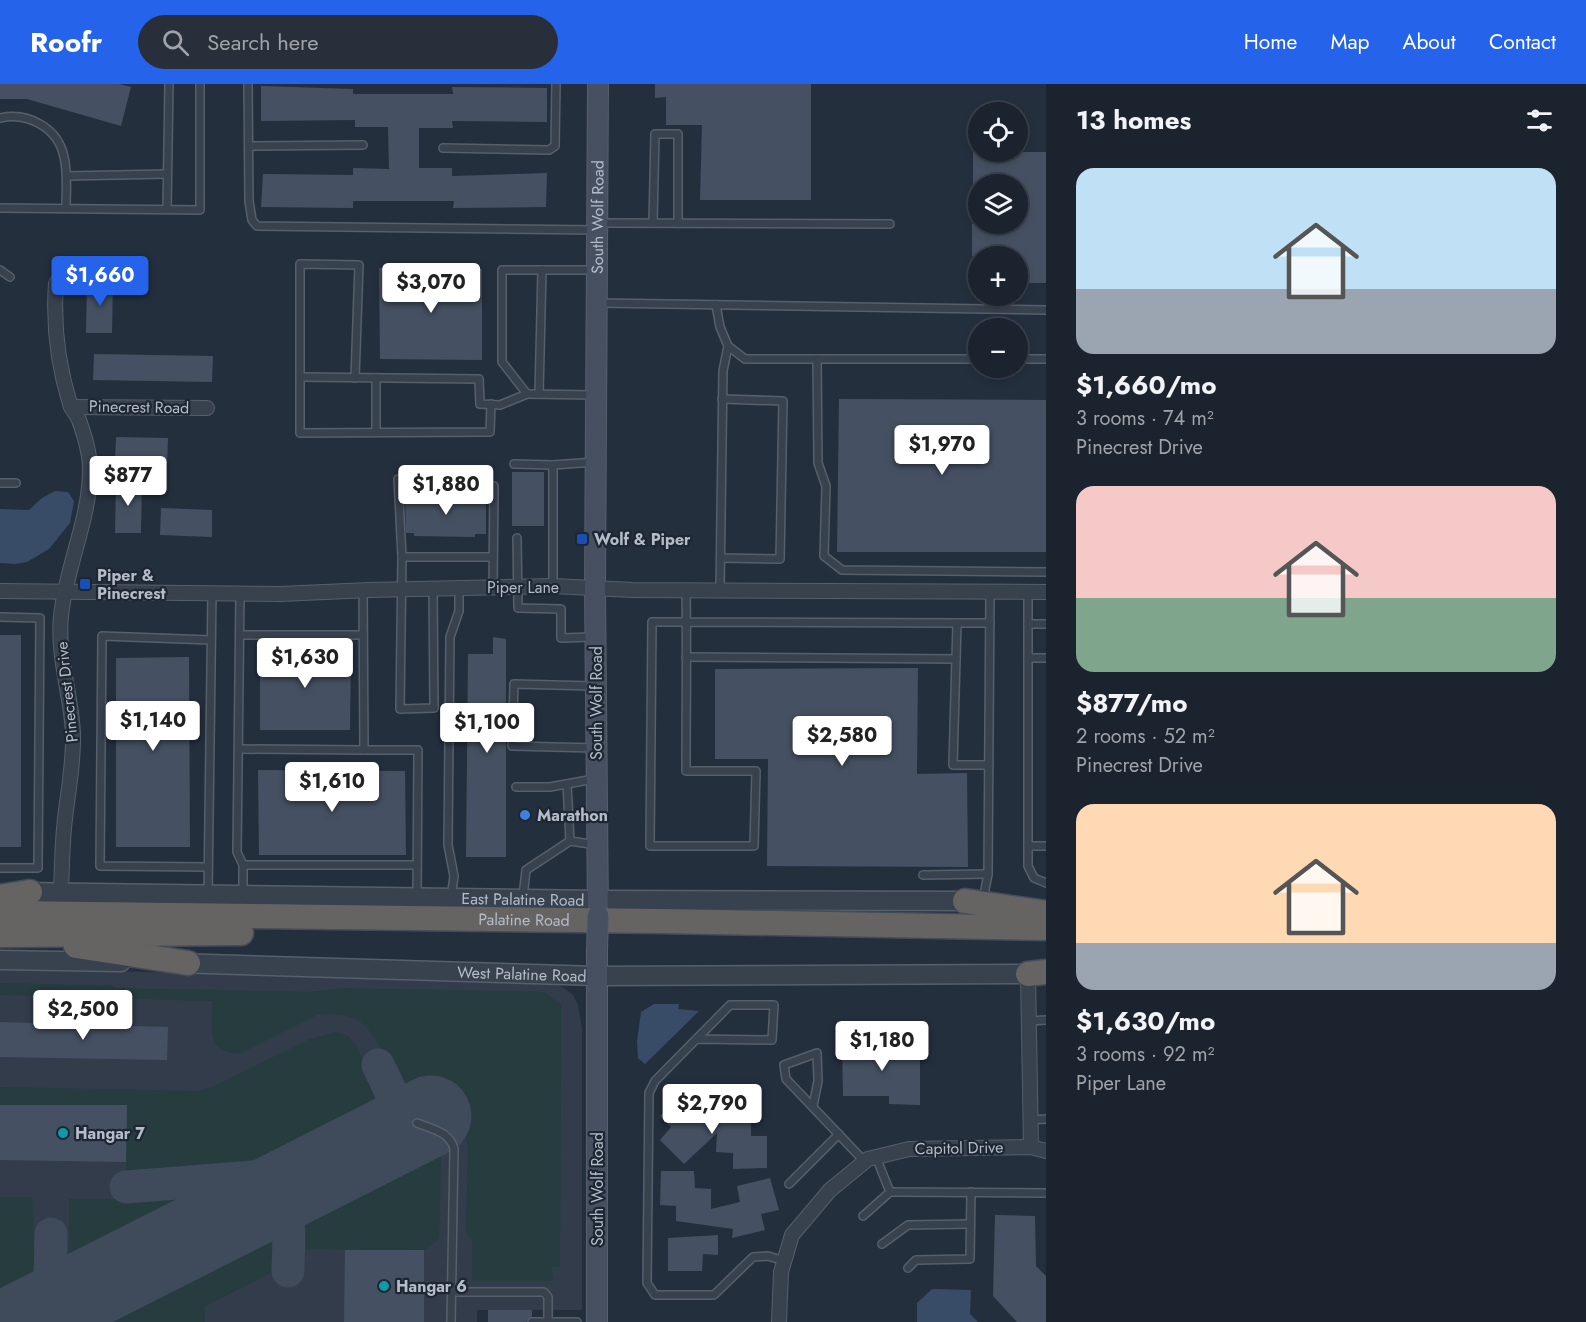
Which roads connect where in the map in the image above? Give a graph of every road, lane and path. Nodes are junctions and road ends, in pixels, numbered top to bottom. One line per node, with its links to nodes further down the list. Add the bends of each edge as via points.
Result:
1 (169, 84): 10 (lane)
2 (200, 84): 14 (lane, via 200,210)
3 (248, 84): 7 (lane)
4 (556, 84): 9 (lane, via 555,146 549,150)
5 (598, 84): 18 (main road, South Wolf Road)
6 (0, 118): 11 (lane, via 31,118 50,130 64,154)
7 (249, 146): 8 (lane); 18 (lane, via 249,201 257,226)
8 (363, 146)
9 (443, 148)
10 (167, 174): 11 (lane); 14 (lane)
11 (67, 176): 13 (lane)
12 (0, 208): 13 (lane)
13 (66, 208): 14 (lane)
14 (166, 209)
15 (653, 223): 16 (lane); 16 (lane, via 655,134 678,134); 18 (lane)
16 (678, 223): 17 (lane)
17 (890, 224)
18 (598, 226): 21 (main road, South Wolf Road)
19 (0, 270): 22 (lane)
20 (542, 270): 21 (lane); 35 (lane, via 502,270 502,362); 36 (lane)
21 (597, 270): 24 (main road, South Wolf Road)
22 (10, 277)
23 (56, 283): 40 (street, Pinecrest Drive, via 57,346)
24 (597, 303): 25 (lane); 37 (main road, South Wolf Road)
25 (716, 306): 26 (lane); 27 (lane)
26 (1046, 310)
27 (728, 346): 28 (lane, via 745,359); 38 (lane)
28 (817, 359): 29 (lane); 54 (lane, via 818,463 826,486 824,556 842,570)
29 (968, 359)
30 (1028, 359): 31 (lane)
31 (1046, 359)
32 (302, 377): 33 (lane); 33 (lane, via 300,264 328,264 359,265); 42 (lane, via 300,433)
33 (355, 378): 34 (lane)
34 (376, 378): 39 (lane, via 480,379 480,404); 42 (lane)
35 (527, 394): 36 (lane); 39 (lane, via 500,405)
36 (539, 394): 37 (lane)
37 (597, 395): 43 (main road, South Wolf Road)
38 (722, 399): 53 (lane); 53 (lane, via 783,401 780,559)
39 (491, 404): 42 (lane, via 490,432)
40 (71, 407): 41 (street, Pinecrest Road); 67 (street, Pinecrest Drive, via 79,420 90,468 84,523)
41 (207, 408)
42 (376, 432)
43 (596, 462): 45 (lane); 60 (main road, South Wolf Road)
44 (514, 464): 45 (lane)
45 (553, 465): 55 (lane)
46 (398, 479): 51 (lane)
47 (0, 483): 48 (lane)
48 (16, 483)
49 (494, 486): 52 (lane)
50 (517, 538): 56 (lane)
51 (402, 557): 52 (lane); 61 (lane)
52 (493, 557): 59 (lane)
53 (721, 558): 64 (lane)
54 (1046, 572)
55 (553, 586): 56 (street, Piper Lane); 60 (street, Piper Lane)
56 (518, 587): 59 (street, Piper Lane); 80 (lane, via 518,608 561,609 561,638)
57 (433, 588): 58 (street, Piper Lane); 61 (street, Piper Lane); 61 (lane, via 434,708 400,709)
58 (459, 588): 59 (street, Piper Lane); 111 (lane, via 459,611 450,637 448,845 454,876)
59 (493, 588)
60 (595, 588): 63 (street, Piper Lane); 80 (main road, South Wolf Road)
61 (400, 589): 62 (street, Piper Lane)
62 (363, 590): 71 (street, Piper Lane); 79 (lane)
63 (686, 590): 64 (street, Piper Lane); 73 (lane)
64 (720, 590): 66 (street, Piper Lane)
65 (0, 591): 67 (street, Piper Lane)
66 (990, 591): 68 (street, Piper Lane); 75 (lane)
67 (64, 592): 70 (street, Piper Lane); 106 (street, Pinecrest Drive, via 62,667 73,735)
68 (1028, 592): 69 (street, Piper Lane); 76 (lane)
69 (1046, 592)
70 (212, 593): 71 (street, Piper Lane); 81 (lane)
71 (240, 593): 78 (lane)
72 (0, 617): 101 (lane, via 40,618 38,868)
73 (687, 622): 74 (lane); 82 (lane); 82 (lane, via 652,622 650,846 754,846 756,771 686,771)
74 (957, 623): 75 (lane); 85 (lane)
75 (990, 623): 90 (lane)
76 (1028, 624): 77 (lane); 83 (lane)
77 (1046, 624)
78 (240, 635): 79 (lane); 88 (lane)
79 (363, 635): 89 (lane)
80 (596, 638): 86 (main road, South Wolf Road)
81 (211, 640): 100 (lane); 100 (lane, via 102,636 100,866)
82 (686, 657): 85 (lane)
83 (1028, 658): 84 (lane); 96 (lane)
84 (1046, 658)
85 (956, 659): 90 (lane, via 953,765)
86 (596, 686): 87 (main road, South Wolf Road); 87 (lane, via 514,684 512,747)
87 (597, 748): 91 (main road, South Wolf Road)
88 (238, 749): 89 (lane); 98 (lane, via 237,852)
89 (364, 750): 99 (lane, via 418,750)
90 (989, 765): 102 (lane)
91 (597, 779): 92 (lane); 95 (main road, South Wolf Road)
92 (567, 784): 93 (lane); 94 (lane)
93 (516, 787)
94 (570, 841): 95 (lane); 112 (lane, via 526,870)
95 (597, 845): 115 (main road, South Wolf Road)
96 (1028, 846): 97 (lane); 104 (lane, via 1028,866 1034,878)
97 (1046, 846)
98 (243, 864): 99 (lane); 109 (lane)
99 (417, 865): 110 (lane)
100 (208, 867): 107 (lane)
101 (0, 868)
102 (988, 874): 103 (lane); 113 (lane)
103 (923, 875)
104 (1046, 883)
105 (30, 892): 106 (street, East Palatine Road); 108 (highway)
106 (61, 892): 107 (street, East Palatine Road)
107 (208, 894): 109 (street, East Palatine Road)
108 (0, 895)
109 (243, 895): 110 (street, East Palatine Road)
110 (417, 897): 111 (street, East Palatine Road)
111 (451, 898): 112 (street, East Palatine Road)
112 (523, 898): 115 (street, East Palatine Road)
113 (974, 901): 114 (street, East Palatine Road); 115 (street, East Palatine Road); 116 (highway)
114 (1046, 902)
115 (598, 907): 123 (main road, South Wolf Road, bridge)
116 (1046, 913)
117 (2, 928): 118 (highway, Palatine Road, via 660,921); 119 (highway, Palatine Road); 121 (highway)
118 (1046, 928)
119 (1046, 944)
120 (0, 960): 121 (street, West Palatine Road)
121 (188, 963): 123 (street, West Palatine Road)
122 (1040, 974): 123 (street, West Palatine Road); 125 (street)
123 (597, 976): 149 (main road, South Wolf Road)
124 (1046, 1020): 125 (lane)
125 (1029, 1021): 129 (street)
126 (696, 1039): 126 (lane, via 730,1005 774,1005 772,1040); 142 (lane, via 655,1081 649,1093 647,1283 655,1295 714,1295 753,1257)
127 (813, 1106): 127 (lane, via 818,1082 817,1053 784,1065 786,1079); 131 (lane)
128 (1046, 1119): 129 (lane)
129 (1031, 1120): 132 (street)
130 (417, 1124): 144 (lane, via 451,1138 454,1149)
131 (839, 1134): 134 (lane); 135 (lane)
132 (1031, 1147): 133 (street, Capitol Drive); 134 (street, Capitol Drive, via 909,1149)
133 (1046, 1151)
134 (871, 1160): 136 (lane); 142 (street, Capitol Drive, via 830,1190 792,1235)
135 (789, 1184)
136 (890, 1192): 137 (lane); 139 (lane)
137 (971, 1192): 138 (lane); 140 (lane)
138 (1046, 1193)
139 (863, 1216)
140 (970, 1224): 141 (lane, via 908,1225); 143 (lane, via 970,1259 916,1260)
141 (882, 1244)
142 (784, 1261): 150 (street, Capitol Drive)
143 (908, 1268)
144 (452, 1292): 145 (lane); 147 (lane, via 543,1292 548,1297)
145 (451, 1322)
146 (531, 1322): 147 (lane)
147 (548, 1322): 148 (lane)
148 (577, 1322)
149 (597, 1322)
150 (779, 1322)

